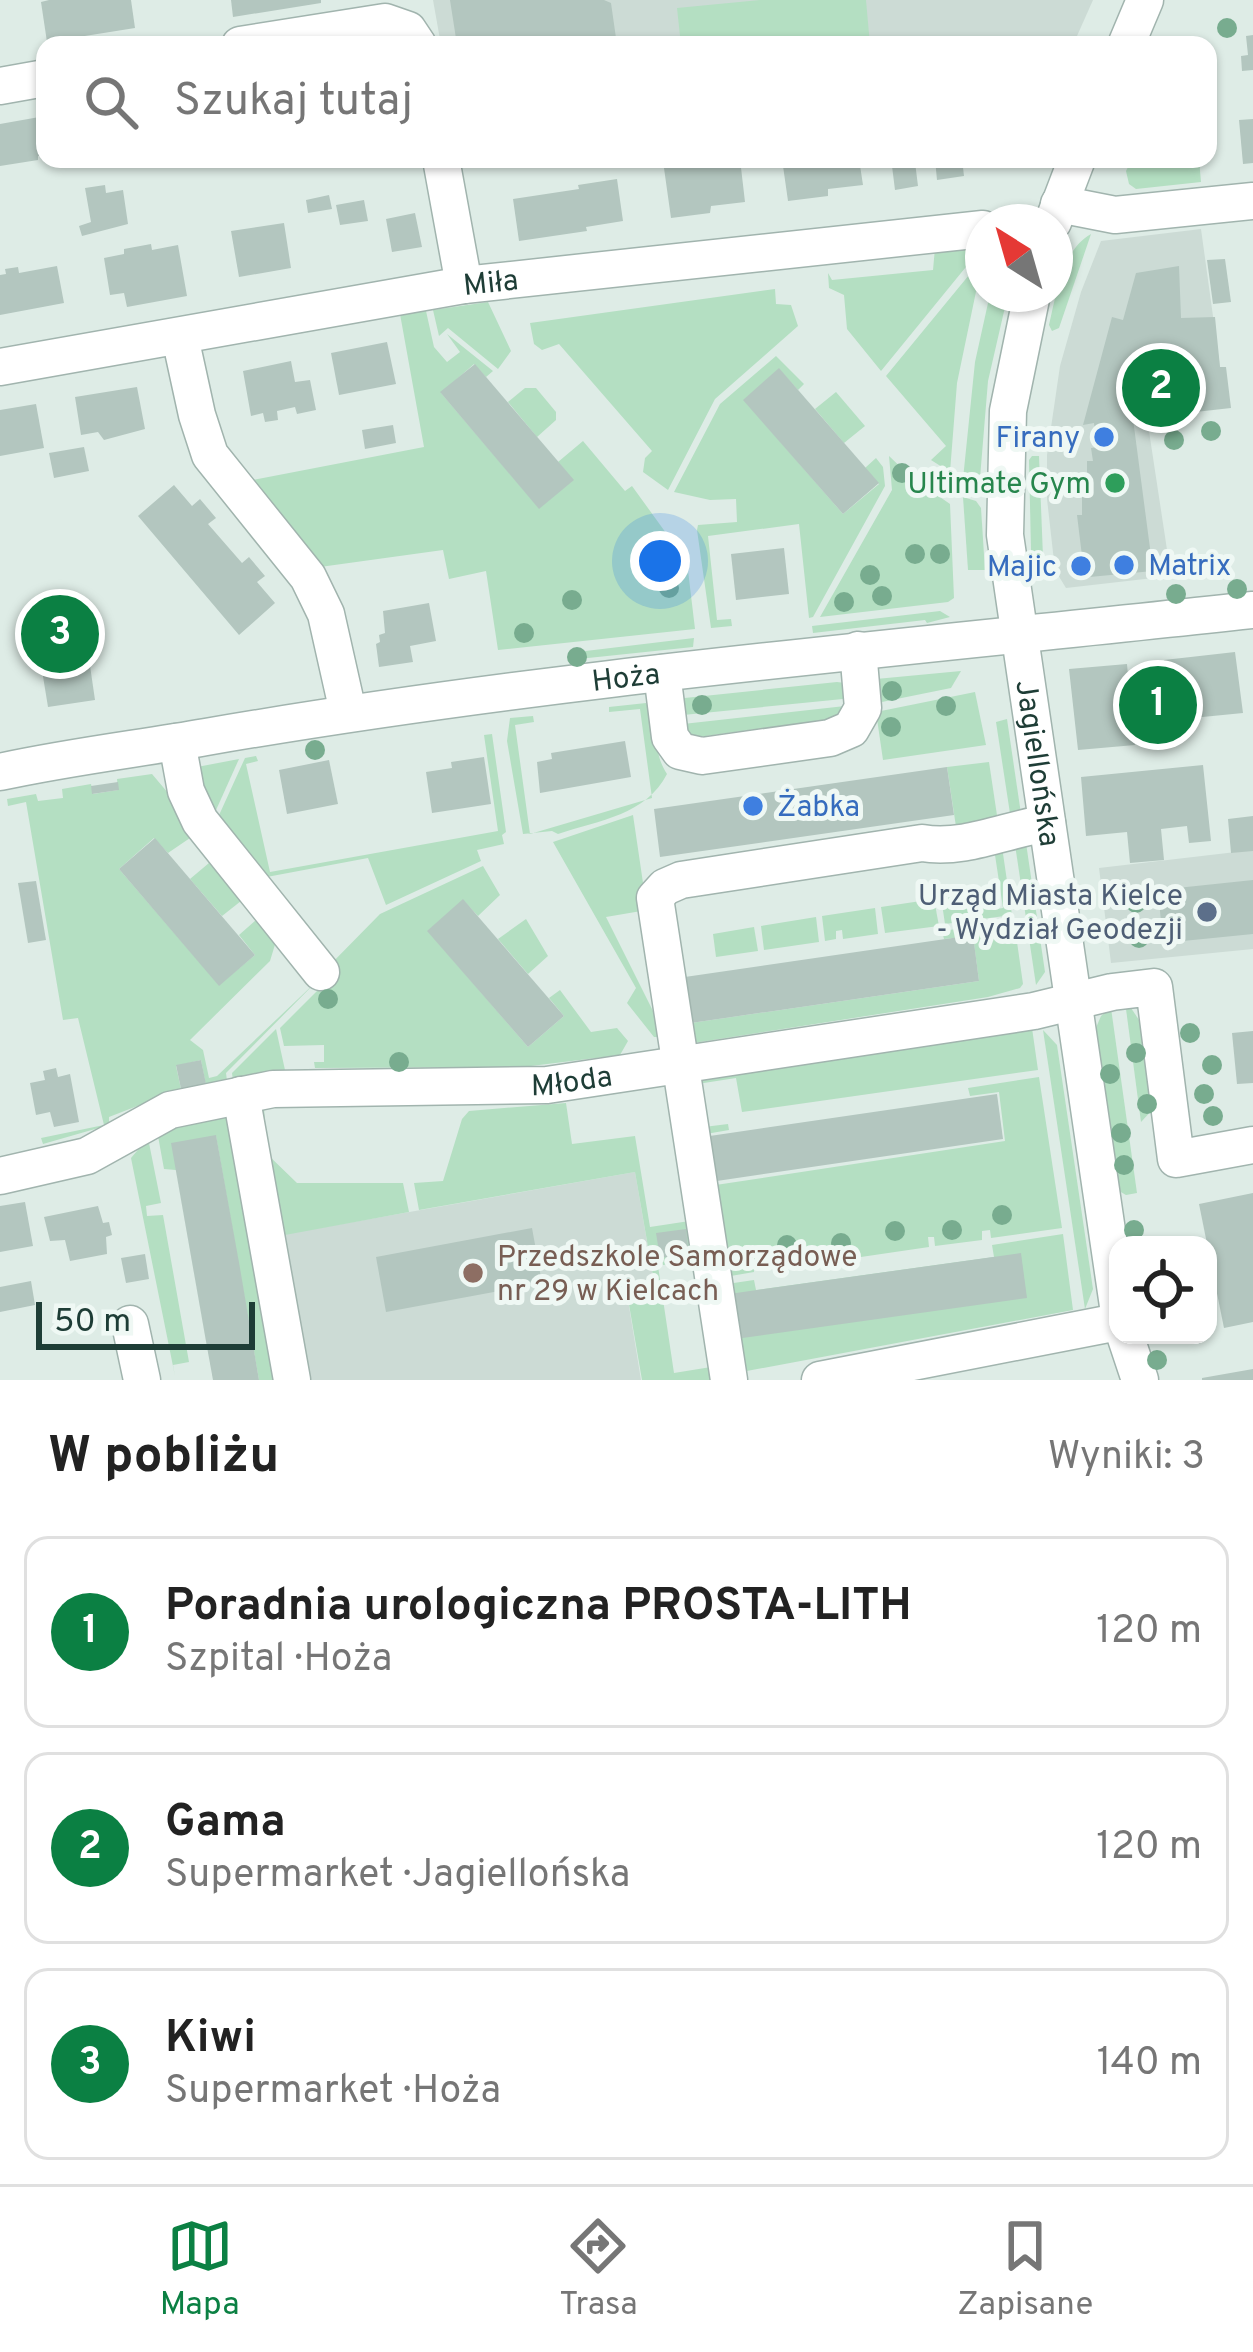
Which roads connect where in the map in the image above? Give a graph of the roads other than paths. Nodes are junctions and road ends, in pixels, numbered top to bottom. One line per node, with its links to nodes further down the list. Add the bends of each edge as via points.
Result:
1 (1145, 0): 4 (street)
2 (297, 36): 3 (street, via 385,22)
3 (412, 36)
4 (1130, 36)
5 (36, 80): 6 (street)
6 (0, 86)
7 (443, 168): 13 (street)
8 (1074, 168): 10 (street)
9 (1253, 201): 11 (street)
10 (1060, 204)
11 (1073, 214)
12 (965, 231): 13 (street, Miła)
13 (464, 285): 15 (street, Miła)
14 (1028, 312): 18 (street, Jagiellońska, via 1004,452)
15 (180, 337): 16 (street, Miła); 21 (street, via 210,455 294,556 326,614)
16 (0, 367)
17 (1253, 610): 18 (street, Hoża)
18 (1017, 635): 19 (street, Hoża); 24 (street, Jagiellońska)
19 (857, 650): 20 (street, Hoża); 20 (street, via 863,708 851,729 702,756 680,751 670,737)
20 (662, 673): 21 (street, Hoża)
21 (348, 712): 22 (street, Hoża)
22 (177, 742): 23 (street, Hoża); 25 (street, via 200,821)
23 (0, 772)
24 (1047, 823): 26 (street, Jagiellońska); 27 (street, via 954,846 922,843 665,887 655,908)
25 (321, 972)
26 (1071, 1002): 27 (street, Młoda); 29 (street, Młoda, via 1154,987 1175,1159); 31 (street, Jagiellońska)
27 (680, 1064): 28 (street, Młoda, via 539,1086); 38 (street)
28 (241, 1095): 30 (street, Młoda, via 160,1114 77,1160); 37 (street)
29 (1253, 1145)
30 (0, 1176)
31 (1109, 1248)
32 (130, 1324): 36 (street)
33 (1109, 1324): 39 (street)
34 (1123, 1344): 40 (street)
35 (1126, 1344): 41 (street)
36 (142, 1380)
37 (292, 1380)
38 (729, 1380)
39 (820, 1380)
40 (1123, 1380)
41 (1140, 1380)

